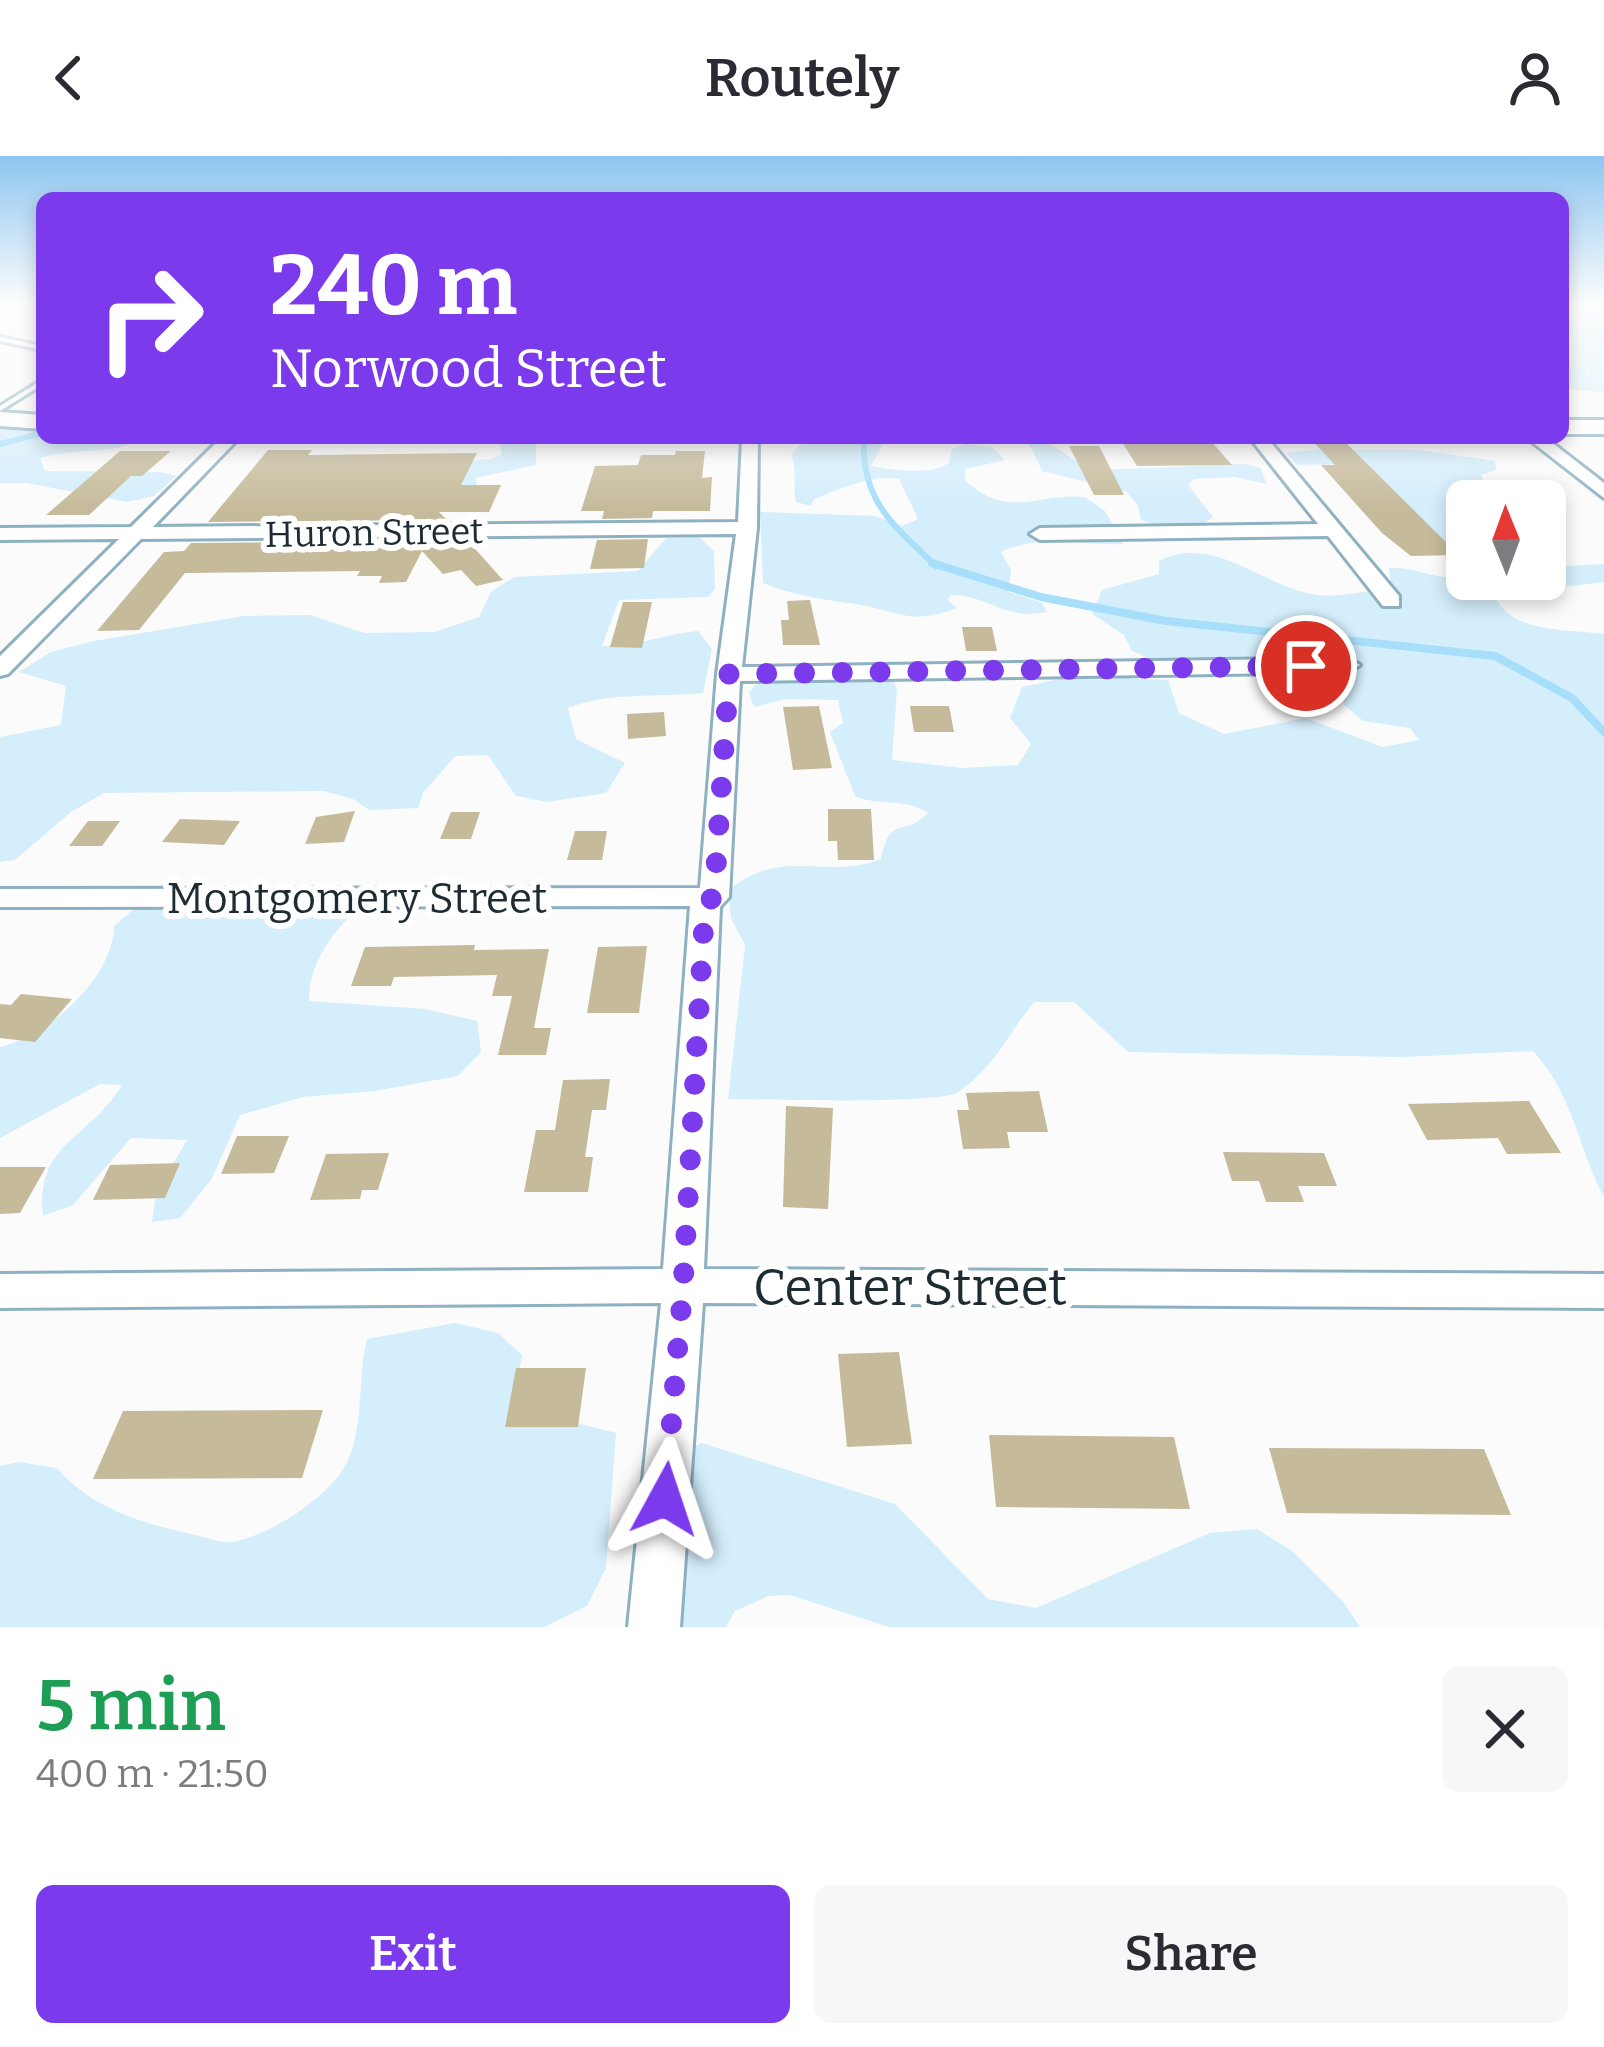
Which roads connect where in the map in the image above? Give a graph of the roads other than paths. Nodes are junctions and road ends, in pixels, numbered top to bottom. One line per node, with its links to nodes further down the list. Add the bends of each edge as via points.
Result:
1 (36, 386): 2 (lane)
2 (0, 409)
3 (0, 419): 4 (main road)
4 (36, 422)
5 (1569, 428): 6 (main road)
6 (1604, 428)
7 (225, 444): 15 (street)
8 (750, 444): 12 (street)
9 (1263, 444): 13 (street)
10 (1543, 444): 11 (street)
11 (1604, 492)
12 (747, 528): 15 (street, Huron Street); 20 (street)
13 (1334, 530): 16 (street); 17 (street)
14 (0, 534): 15 (street, Huron Street)
15 (133, 534): 19 (street)
16 (1040, 534)
17 (1391, 601)
18 (1348, 665): 20 (street)
19 (0, 669)
20 (729, 674): 21 (street)
21 (714, 897): 22 (street, Montgomery Street); 23 (street, via 705,903)
22 (0, 898)
23 (683, 1286): 24 (street, Center Street); 25 (street, Center Street); 26 (street)
24 (0, 1291)
25 (1604, 1291)
26 (654, 1627)

